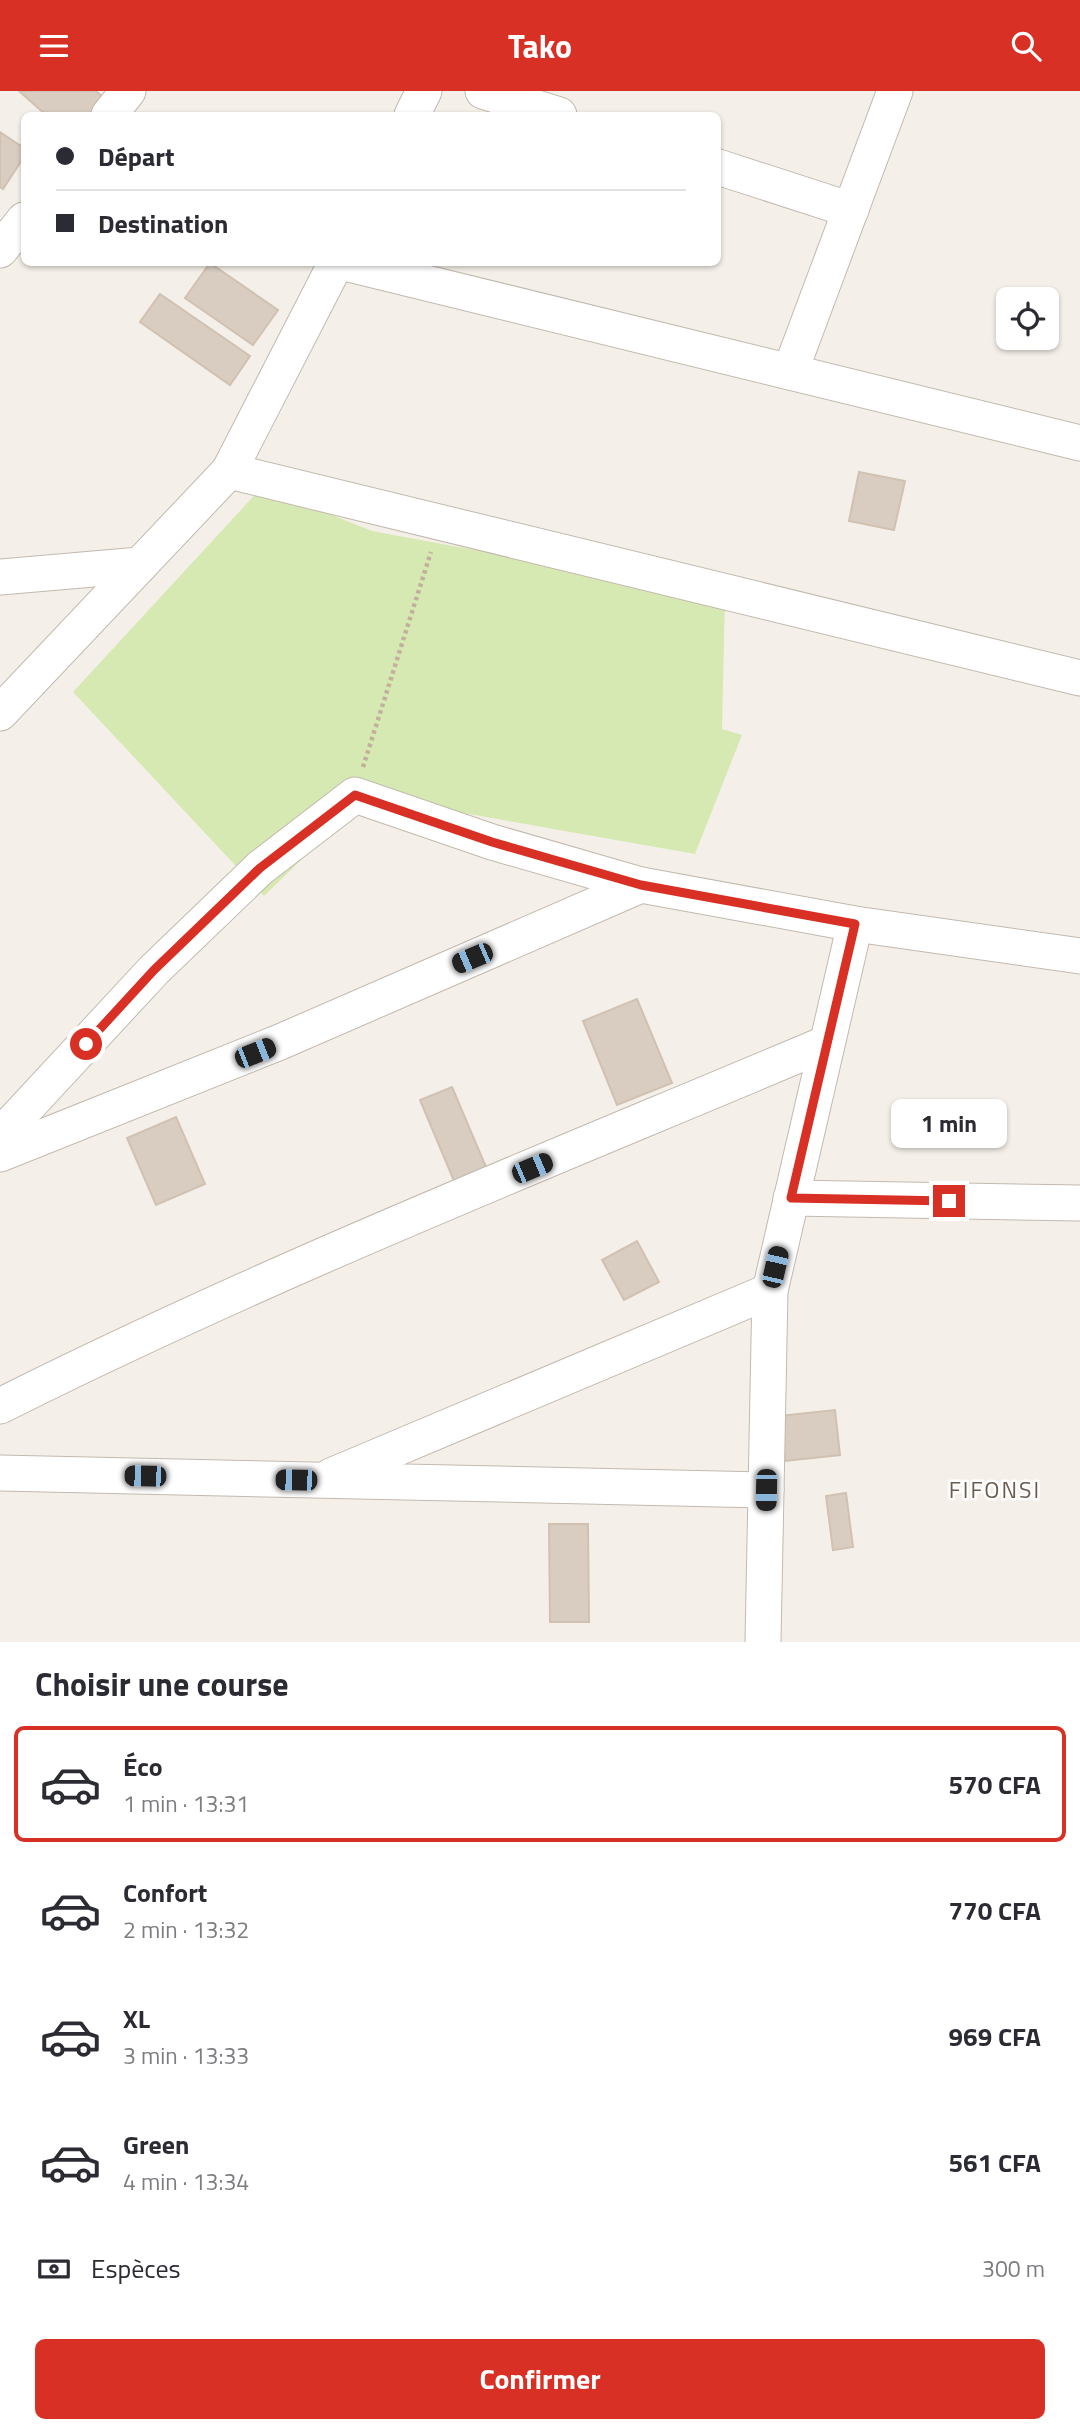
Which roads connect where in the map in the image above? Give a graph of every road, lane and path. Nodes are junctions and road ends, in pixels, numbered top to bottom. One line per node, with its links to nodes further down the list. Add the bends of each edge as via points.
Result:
1 (128, 91): 5 (street)
2 (424, 91): 6 (street)
3 (483, 91): 7 (street)
4 (895, 91): 9 (street)
5 (110, 112)
6 (414, 112)
7 (550, 112)
8 (721, 168): 9 (street)
9 (851, 210): 14 (street)
10 (21, 224): 11 (street)
11 (0, 250)
12 (334, 266): 16 (street)
13 (357, 266): 14 (street)
14 (790, 372): 15 (street)
15 (1080, 443)
16 (229, 471): 17 (street); 18 (street)
17 (440, 522): 20 (street); 22 (path)
18 (140, 565): 19 (street); 21 (street)
19 (0, 577)
20 (1080, 678)
21 (0, 713)
22 (355, 795): 23 (street, via 492,842); 27 (street, via 260,868 154,970)
23 (641, 885): 24 (street); 28 (street, via 280,1042)
24 (855, 924): 25 (street); 26 (street)
25 (1080, 956)
26 (827, 1043): 29 (street); 32 (street, via 127,1342)
27 (0, 1136)
28 (0, 1154)
29 (791, 1198): 30 (street); 31 (street)
30 (1080, 1203)
31 (770, 1290): 34 (street); 35 (street)
32 (0, 1406)
33 (0, 1473): 34 (street)
34 (320, 1480): 35 (street)
35 (766, 1490): 36 (street)
36 (763, 1642)

